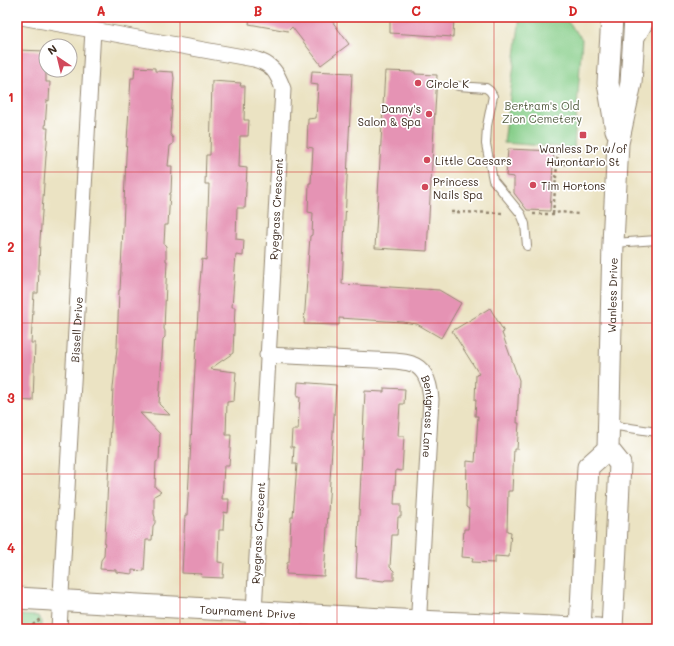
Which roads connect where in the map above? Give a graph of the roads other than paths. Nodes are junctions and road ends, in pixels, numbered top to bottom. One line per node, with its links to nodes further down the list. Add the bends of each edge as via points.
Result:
1 (21, 17): 4 (street, Ryegrass Crescent)
2 (612, 17): 6 (main road, Wanless Drive, via 608,82)
3 (638, 23): 6 (main road, Wanless Drive, via 631,83)
4 (92, 30): 10 (street, Ryegrass Crescent, via 262,61 272,68 278,77 283,90); 15 (street, Bissell Drive)
5 (458, 86): 9 (lane, via 486,88 493,96 486,144 493,180 521,214 525,224)
6 (618, 143): 8 (main road, Wanless Drive)
7 (657, 240): 8 (lane)
8 (613, 243): 11 (main road, Wanless Drive)
9 (527, 246)
10 (267, 355): 16 (street, Ryegrass Crescent); 17 (street, Bentgrass Lane, via 396,361 414,364 424,373 430,386 431,399)
11 (609, 425): 12 (lane); 13 (main road, Wanless Drive)
12 (657, 432)
13 (608, 448): 19 (main road, via 588,467); 20 (main road, via 620,464)
14 (17, 598): 15 (main road, Tournament Drive)
15 (60, 600): 16 (main road, Tournament Drive); 18 (street, Bissell Drive)
16 (253, 620): 17 (main road, Tournament Drive)
17 (418, 625): 19 (main road, Tournament Drive)
18 (59, 629)
19 (586, 629)
20 (612, 629)

